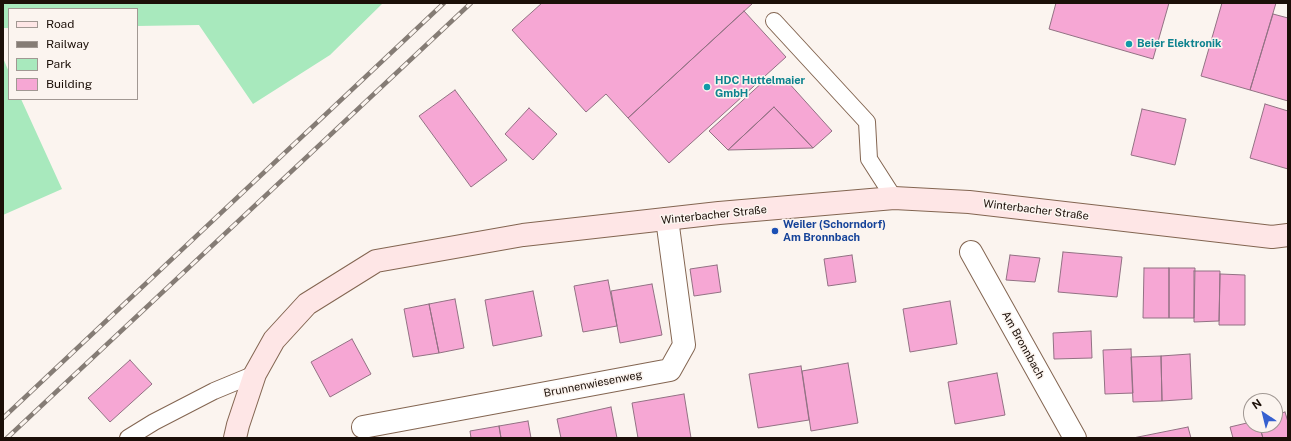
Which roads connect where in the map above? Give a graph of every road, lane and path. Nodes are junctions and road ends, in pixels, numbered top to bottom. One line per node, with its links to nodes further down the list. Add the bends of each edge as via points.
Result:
1 (774, 21): 2 (lane, via 867,122 869,159)
2 (894, 198): 3 (street, Winterbacher Straße); 4 (street, Winterbacher Straße, via 969,202 1272,237)
3 (667, 220): 6 (street, Winterbacher Straße, via 522,235 376,261 307,304 274,340); 7 (street, Brunnenwiesenweg, via 684,346 670,370)
4 (1288, 235)
5 (971, 252): 10 (street, Am Bronnbach)
6 (255, 374): 8 (lane, via 214,391); 9 (street, Winterbacher Straße)
7 (363, 427)
8 (128, 438)
9 (235, 438)
10 (1075, 438)

